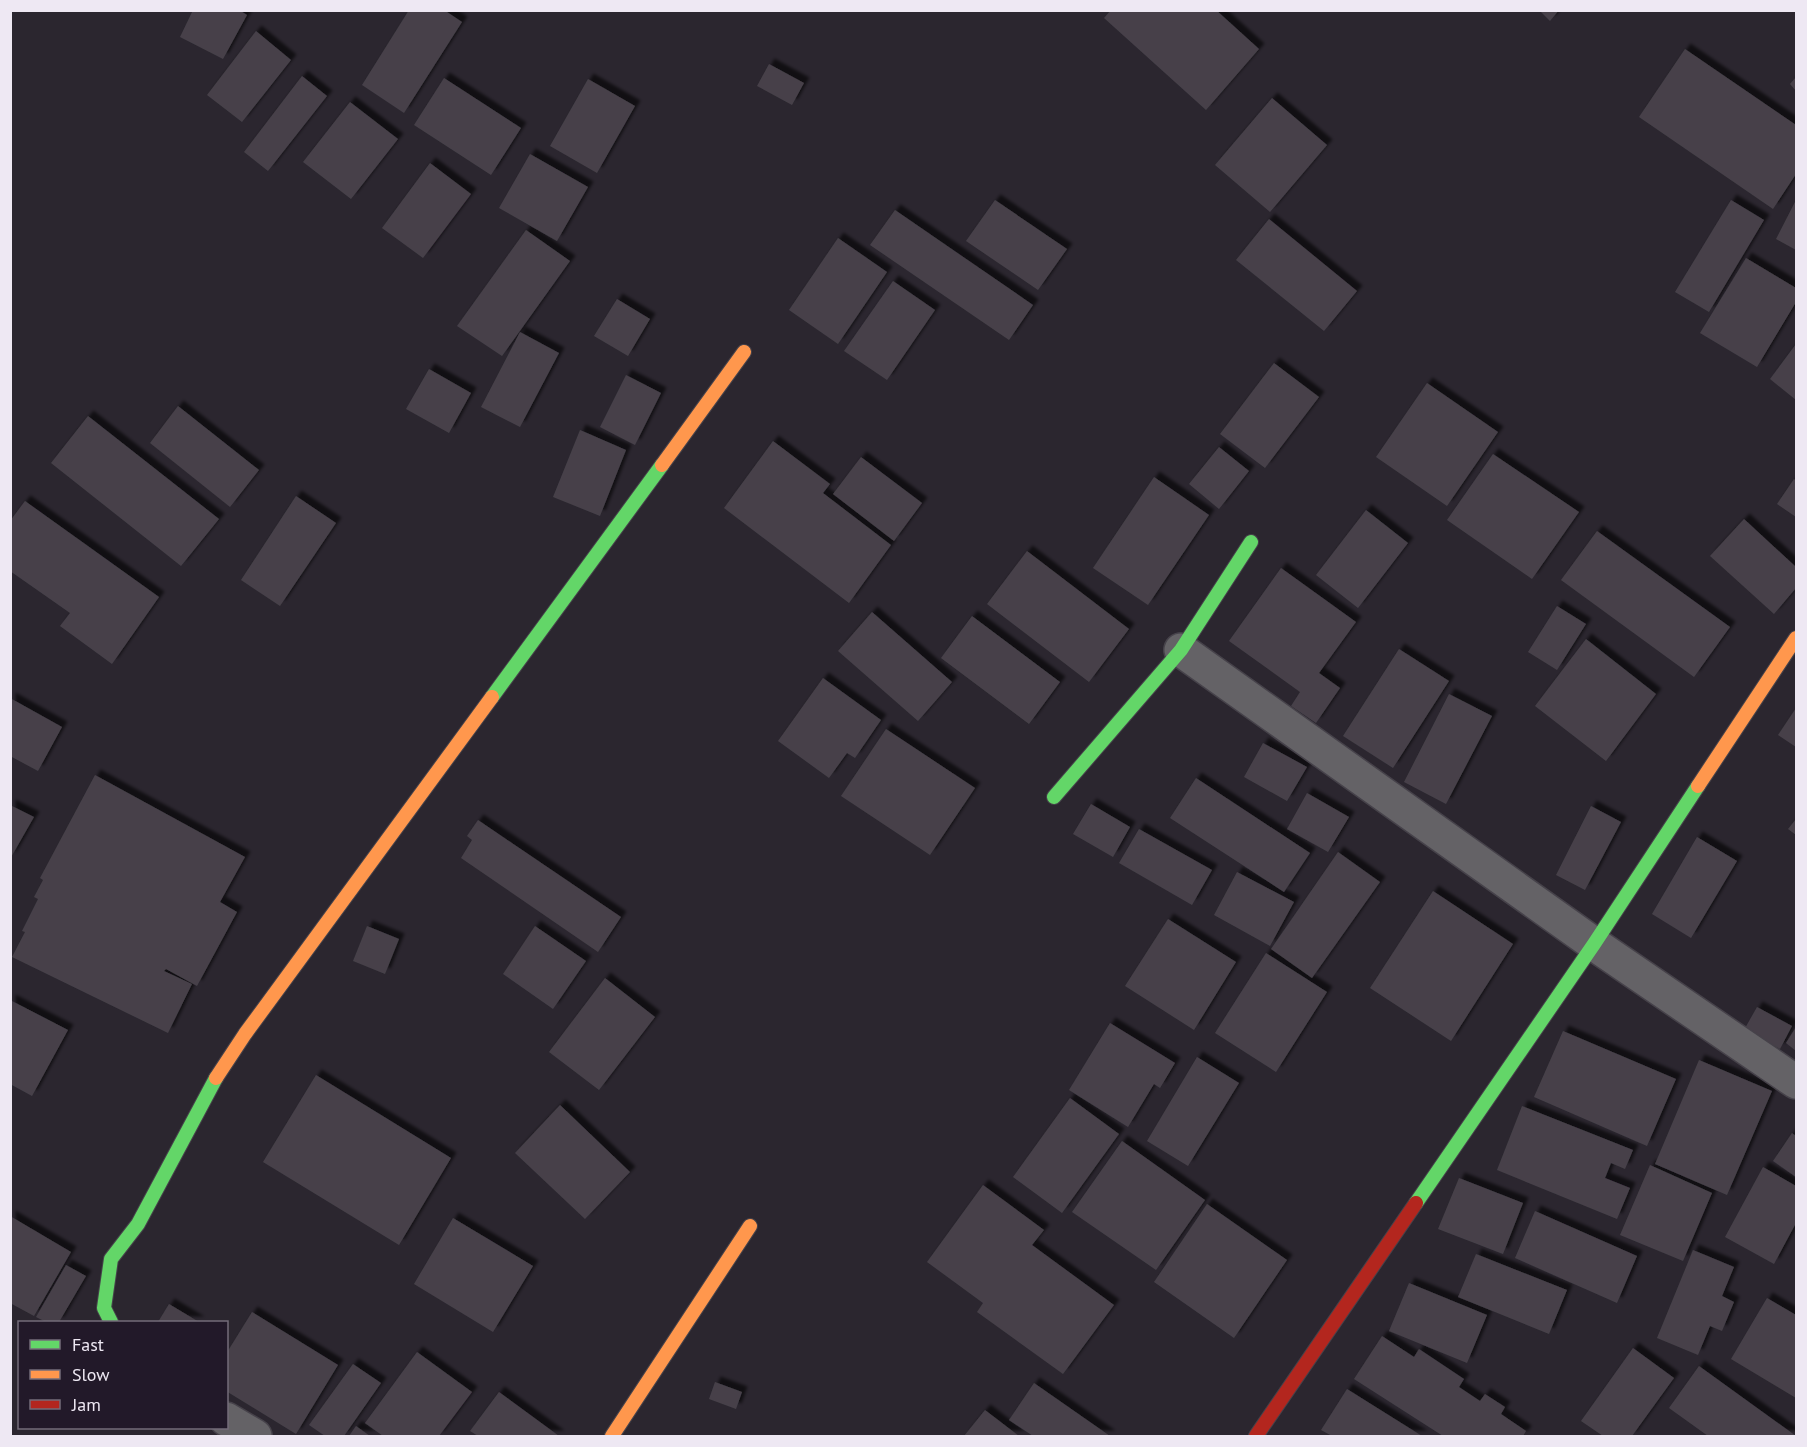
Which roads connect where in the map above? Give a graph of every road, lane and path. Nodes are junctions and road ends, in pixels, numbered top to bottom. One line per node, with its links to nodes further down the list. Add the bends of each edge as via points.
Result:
1 (744, 352): 9 (street, via 216,1077 138,1224 111,1259 104,1308)
2 (1251, 542): 4 (street)
3 (1797, 638): 6 (street)
4 (1181, 650): 5 (street); 6 (street)
5 (1054, 797)
6 (1594, 944): 7 (street); 13 (street)
7 (1797, 1082)
8 (750, 1226): 12 (street)
9 (110, 1321)
10 (228, 1420): 11 (street)
11 (255, 1437)
12 (612, 1437)
13 (1256, 1437)

